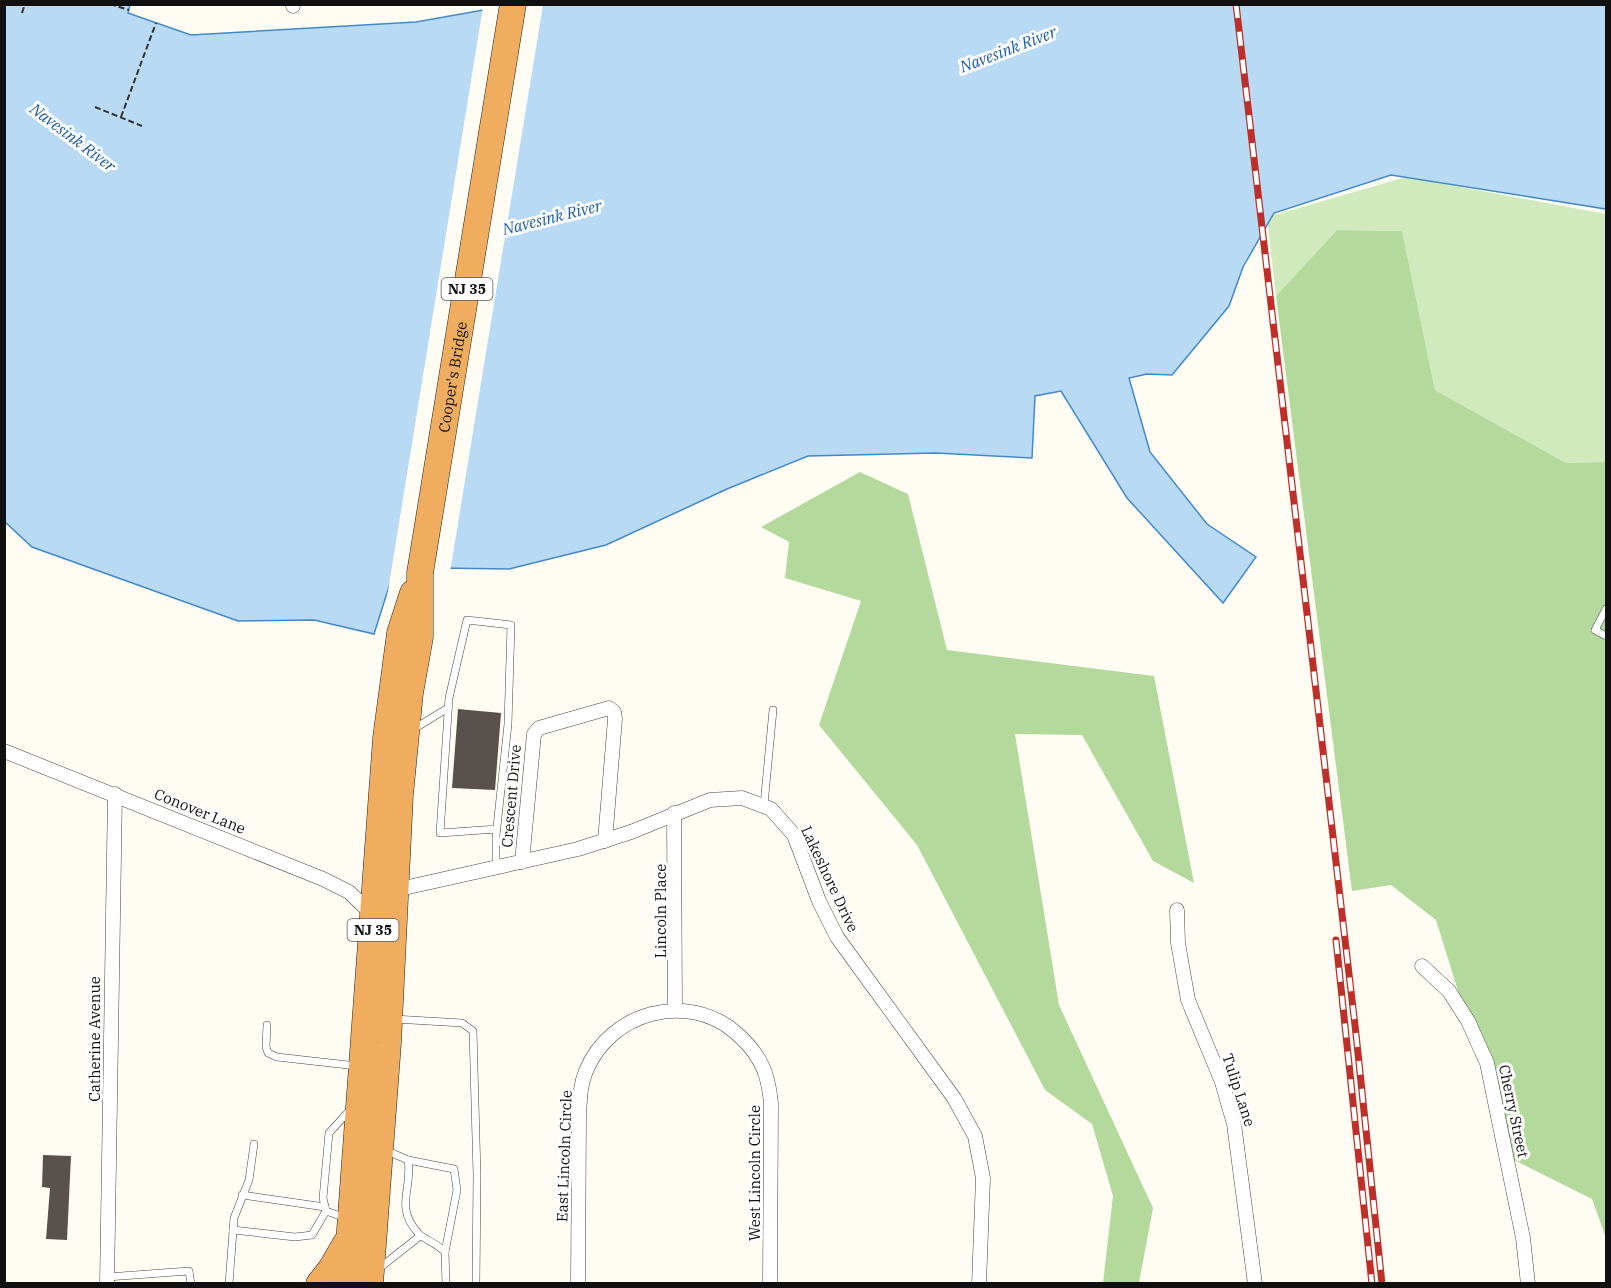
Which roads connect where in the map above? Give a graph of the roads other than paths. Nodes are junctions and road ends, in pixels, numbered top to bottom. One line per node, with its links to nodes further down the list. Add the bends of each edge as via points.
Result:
1 (513, 4): 2 (highway, Cooper's Bridge / NJ 35)
2 (420, 573): 7 (highway, NJ 35, via 420,637); 18 (highway, NJ 35, via 400,633 393,681)
3 (1606, 609): 4 (lane, via 1595,630)
4 (1606, 636)
5 (448, 708): 7 (lane); 12 (lane, via 440,833); 12 (lane, via 467,620 511,625 508,724)
6 (773, 710): 10 (lane)
7 (405, 734): 16 (highway, NJ 35)
8 (4, 751): 9 (street, Conover Lane)
9 (115, 794): 18 (street, Conover Lane, via 349,892); 35 (street, Catherine Avenue)
10 (764, 805): 11 (street, Lakeshore Drive, via 726,798); 44 (street, Lakeshore Drive, via 782,818 794,835 837,936 954,1098 975,1136 983,1178)
11 (674, 813): 13 (street, Lakeshore Drive); 20 (street, Lincoln Place)
12 (497, 829): 15 (lane)
13 (605, 841): 14 (street, Lakeshore Drive); 14 (street, Crescent Drive, via 615,719 609,708 539,728 534,734)
14 (522, 862): 15 (street, Lakeshore Drive)
15 (496, 868): 16 (street, Lakeshore Drive)
16 (395, 890): 21 (highway, NJ 35)
17 (1177, 910): 45 (street, Tulip Lane, via 1178,943 1188,1000 1222,1082 1234,1124)
18 (374, 917): 23 (highway, NJ 35)
19 (1422, 966): 46 (street, Cherry Street, via 1449,991 1487,1063 1523,1238)
20 (675, 1009): 42 (street, East Lincoln Circle, via 634,1020 606,1040 587,1069 580,1092); 43 (street, West Lincoln Circle, via 695,1011 726,1024 748,1043 766,1074 771,1103)
21 (389, 1019): 26 (highway, NJ 35); 41 (lane, via 462,1023 473,1031)
22 (267, 1025): 23 (lane, via 266,1047 268,1053 277,1057)
23 (362, 1066): 24 (highway, NJ 35)
24 (360, 1101): 29 (lane, via 329,1133 323,1198); 30 (highway, NJ 35)
25 (254, 1144): 28 (lane, via 249,1180)
26 (380, 1148): 27 (lane); 34 (highway, NJ 35)
27 (408, 1160): 32 (lane, via 404,1209); 33 (lane, via 454,1169 457,1190)
28 (242, 1195): 29 (lane); 31 (lane)
29 (326, 1209): 30 (lane); 31 (lane, via 312,1235 296,1237)
30 (350, 1228): 38 (highway, via 331,1269); 39 (highway, NJ 35)
31 (233, 1230): 37 (lane)
32 (420, 1236): 33 (lane); 34 (lane)
33 (446, 1252): 40 (lane)
34 (370, 1279)
35 (107, 1280): 36 (lane, via 189,1271)
36 (191, 1284)
37 (229, 1284)
38 (319, 1284)
39 (346, 1284)
40 (446, 1284)
41 (476, 1284)
42 (578, 1284)
43 (770, 1284)
44 (979, 1284)
45 (1255, 1284)
46 (1528, 1284)

